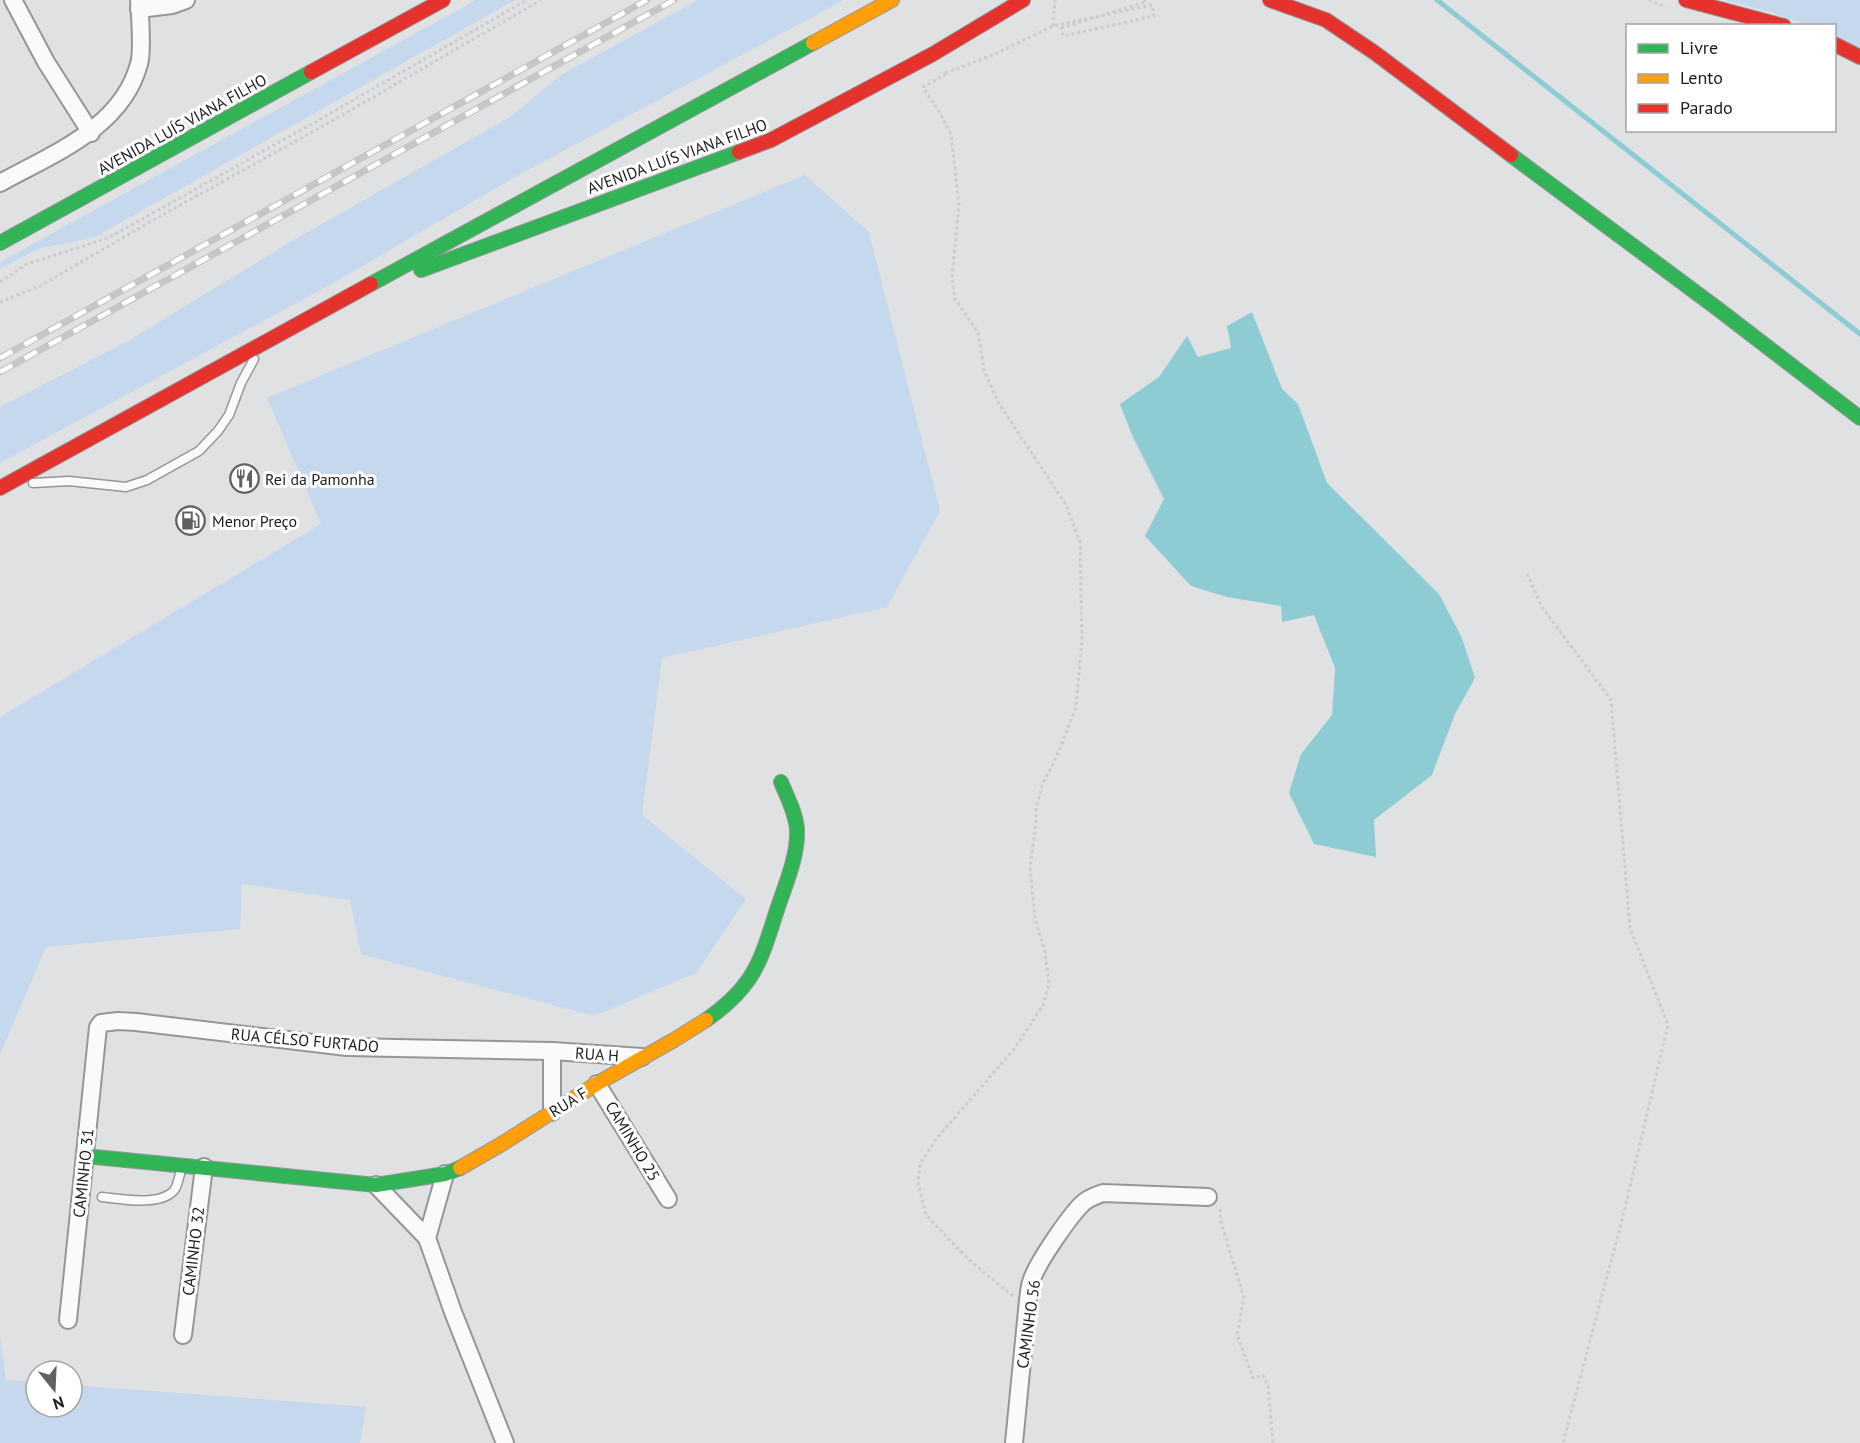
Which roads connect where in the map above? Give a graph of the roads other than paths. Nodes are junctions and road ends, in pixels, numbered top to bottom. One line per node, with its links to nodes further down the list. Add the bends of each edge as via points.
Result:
1 (13, 0): 12 (street, via 46,63)
2 (186, 0): 8 (street, via 172,5)
3 (443, 0): 14 (main road, AVENIDA LUÍS VIANA FILHO)
4 (892, 0): 15 (main road, AVENIDA LUÍS VIANA FILHO)
5 (1023, 0): 15 (main road, AVENIDA LUÍS VIANA FILHO, via 933,54 771,140)
6 (1269, 0): 17 (main road, via 1326,20 1375,52)
7 (1686, 0): 9 (main road)
8 (139, 5): 12 (street, via 140,62 132,84 108,117)
9 (1776, 24)
10 (1836, 45): 11 (main road)
11 (1860, 57)
12 (90, 133): 13 (street)
13 (0, 183)
14 (2, 237)
15 (327, 308): 16 (main road, AVENIDA LUÍS VIANA FILHO)
16 (263, 342): 18 (main road, AVENIDA LUÍS VIANA FILHO); 18 (lane, via 218,431 199,451 147,480 126,486 69,481)
17 (1860, 418)
18 (3, 487)
19 (781, 782): 22 (main road, RUA F, via 797,833 786,883 755,970 730,1000 705,1020)
20 (98, 1027): 21 (street, RUA CÉLSO FURTADO, via 100,1023 118,1020 347,1047); 25 (street, CAMINHO 31)
21 (552, 1051): 22 (street, RUA H); 24 (street)
22 (642, 1058): 23 (main road, RUA F)
23 (597, 1084): 24 (main road, RUA F); 32 (street, CAMINHO 25)
24 (552, 1112): 28 (main road, RUA F, via 467,1165)
25 (85, 1156): 26 (main road, RUA F); 34 (street, CAMINHO 31)
26 (182, 1166): 27 (main road, RUA F); 30 (lane, via 175,1189 165,1196 150,1201)
27 (204, 1167): 29 (main road, RUA F); 35 (street, CAMINHO 32)
28 (445, 1174): 29 (main road, RUA F); 33 (street)
29 (376, 1185): 33 (street)
30 (102, 1197)
31 (1208, 1197): 37 (street, CAMINHO 56, via 1112,1192 1088,1199 1077,1210 1031,1282)
32 (668, 1199)
33 (427, 1238): 36 (street)
34 (68, 1320)
35 (183, 1335)
36 (505, 1443)
37 (1014, 1443)

